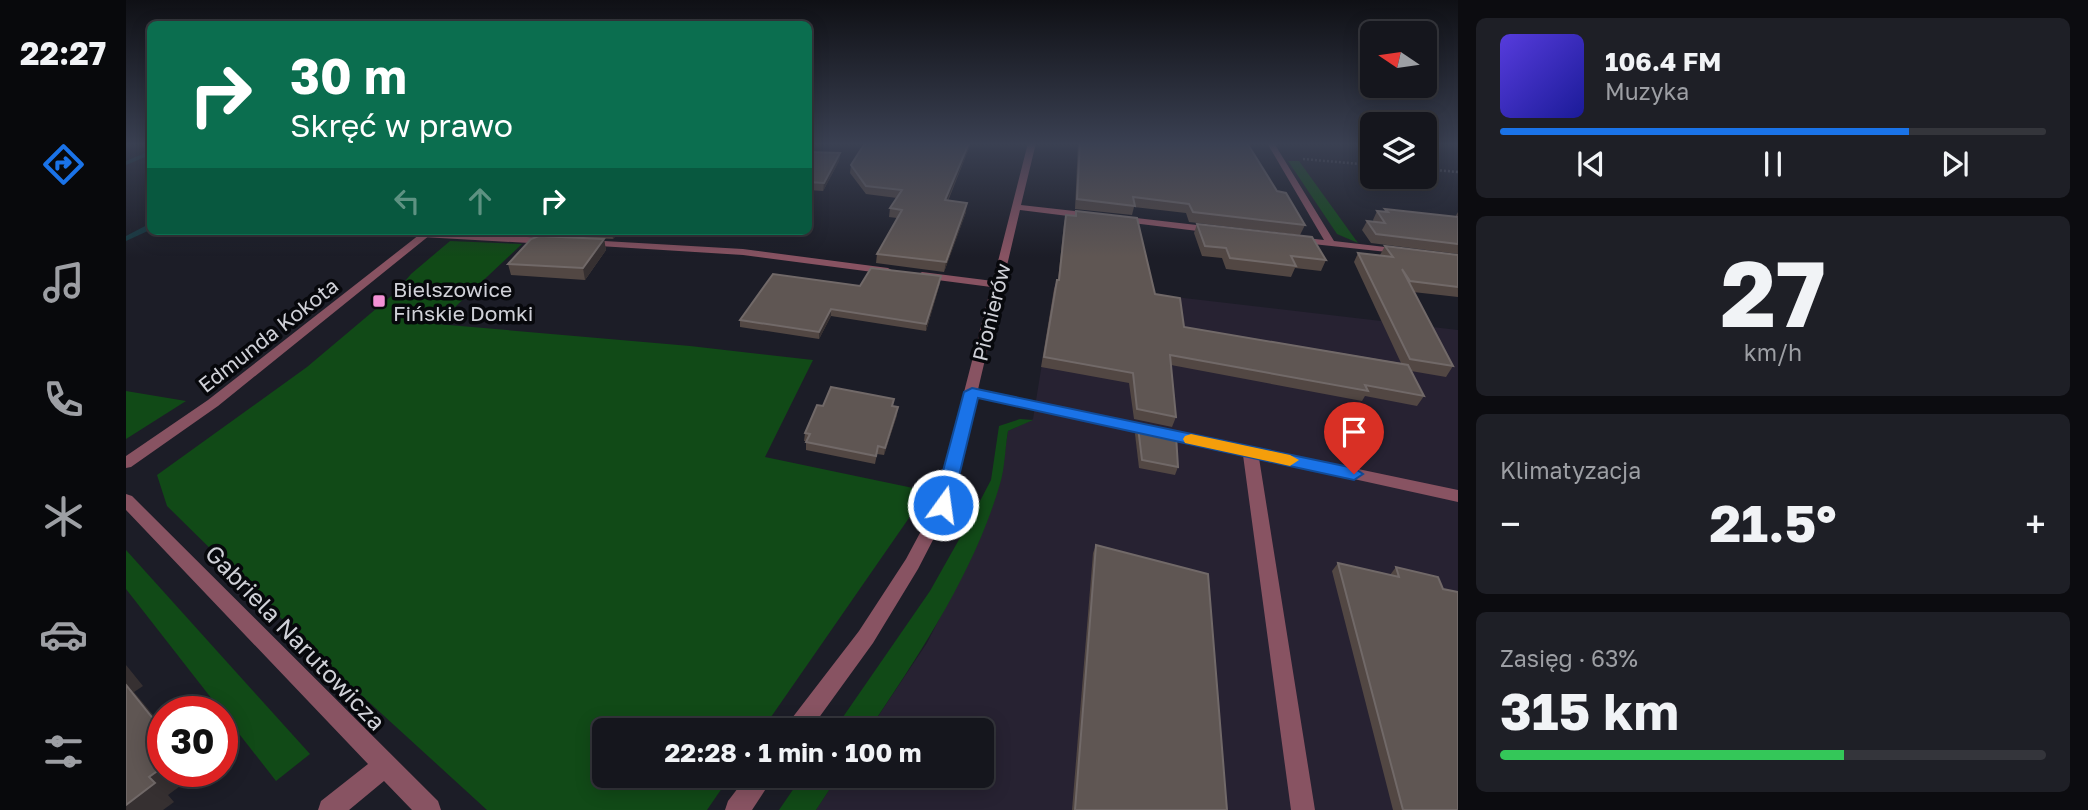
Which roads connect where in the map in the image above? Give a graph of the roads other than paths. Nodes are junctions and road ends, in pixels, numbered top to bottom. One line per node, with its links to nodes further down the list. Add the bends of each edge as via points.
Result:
1 (1023, 181): 3 (street, Pionierów)
2 (1292, 181): 12 (street)
3 (1017, 207): 4 (street); 14 (street, Pionierów)
4 (1099, 216)
5 (1113, 218): 6 (street)
6 (1222, 231)
7 (425, 235): 17 (street, Edmunda Kokota, via 221,397)
8 (459, 235): 10 (street)
9 (1290, 239): 12 (street)
10 (551, 241)
11 (578, 242): 14 (street, via 647,242)
12 (1331, 244): 13 (street)
13 (1407, 253)
14 (998, 285): 15 (street, Pionierów)
15 (972, 392): 16 (street); 20 (street, Pionierów, via 943,505 866,637)
16 (1250, 452): 18 (street); 26 (street)
17 (126, 463)
18 (1458, 496)
19 (126, 500): 21 (street, Gabriela Narutowicza)
20 (806, 718)
21 (384, 765): 23 (street); 24 (street, Gabriela Narutowicza)
22 (753, 788): 25 (street)
23 (330, 810)
24 (429, 810)
25 (737, 810)
26 (1303, 810)

